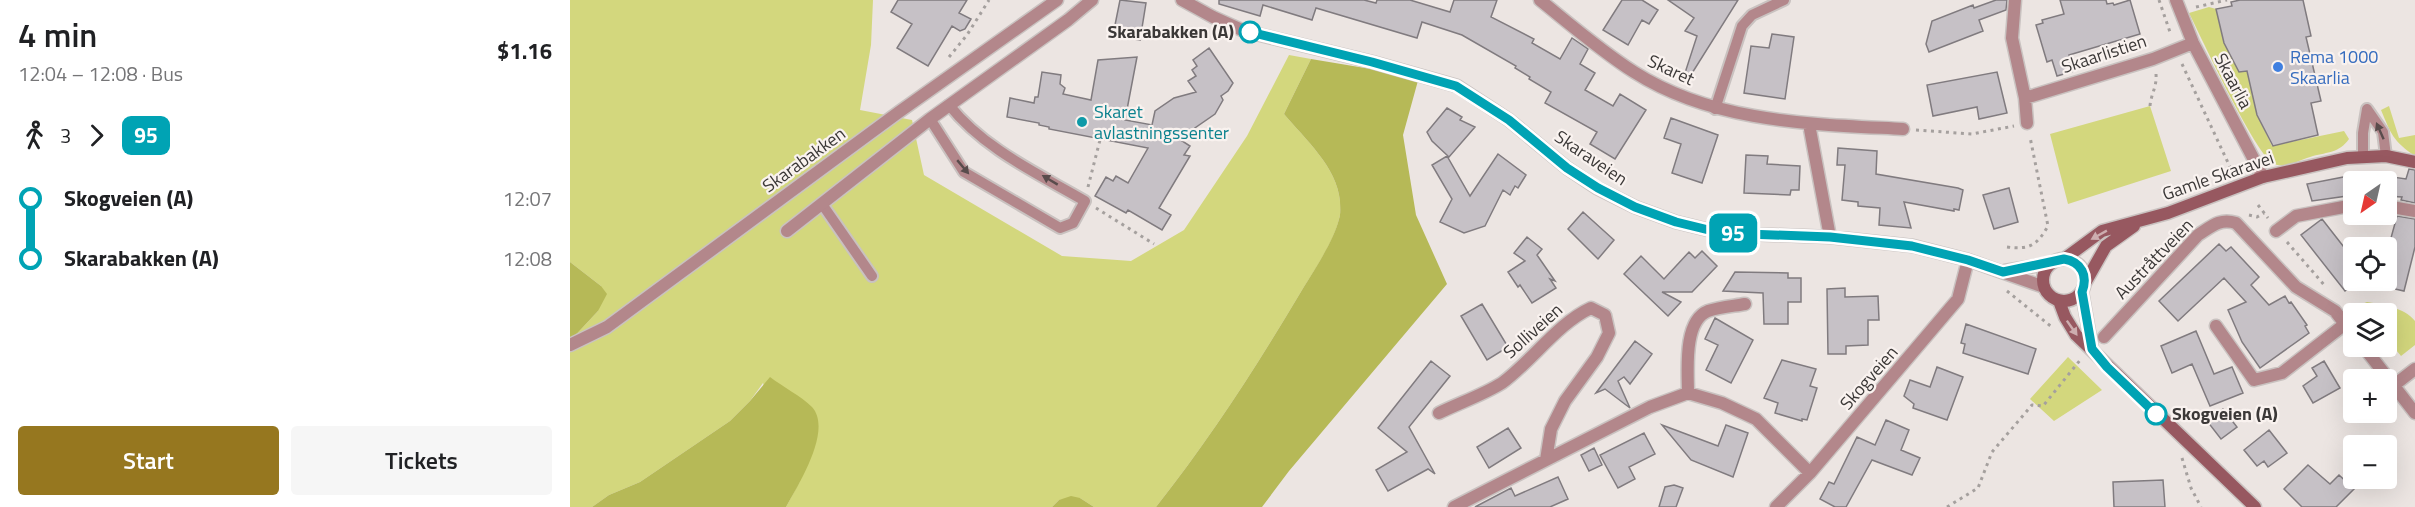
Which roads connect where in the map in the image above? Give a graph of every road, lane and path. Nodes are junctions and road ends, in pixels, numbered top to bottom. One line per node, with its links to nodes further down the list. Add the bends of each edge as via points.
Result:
1 (989, 0): 14 (path)
2 (1058, 0): 56 (street, Skarabakken, via 607,327)
3 (1092, 0): 17 (street)
4 (1182, 0): 38 (street, Skaraveien, via 1244,31 1456,86 1509,120 1598,188 1676,222 1721,233)
5 (1540, 0): 19 (street, Skaret, via 1636,74)
6 (1784, 0): 19 (lane, via 1752,15 1742,26)
7 (2015, 0): 16 (street, via 2012,38)
8 (2158, 0): 13 (path)
9 (2176, 0): 12 (street, Skaarlia)
10 (2227, 0): 11 (path)
11 (2196, 8)
12 (2193, 43): 13 (street, Skaarlistien); 29 (street, Skaarlia)
13 (2175, 48): 15 (street, Skaarlistien); 28 (path)
14 (948, 58)
15 (2153, 59): 16 (street, Skaarlistien); 18 (path, via 2157,82)
16 (2025, 98): 21 (street)
17 (949, 105): 20 (street); 30 (lane, one-way to 17, via 983,141)
18 (2150, 106)
19 (1715, 108): 22 (street, Skaret)
20 (930, 119): 30 (lane, one-way to 30, via 964,172 1060,228 1073,224); 31 (street)
21 (2027, 123): 23 (path, via 1972,134); 40 (path, via 2048,226 2039,242 2021,249)
22 (1809, 124): 23 (street, Skaret); 38 (street)
23 (1903, 129)
24 (1101, 136): 30 (path)
25 (2386, 156): 26 (street, Gamle Skaravei); 26 (lane, one-way to 26, via 2383,132 2367,108); 27 (street, Gamle Skaravei)
26 (2363, 157): 29 (street, Gamle Skaravei)
27 (2415, 162)
28 (2230, 167)
29 (2263, 177): 35 (street, Gamle Skaravei)
30 (1085, 201): 39 (path)
31 (822, 204): 36 (street); 44 (lane)
32 (2343, 207): 37 (street, via 2296,216)
33 (2397, 208): 34 (street)
34 (2415, 211)
35 (2140, 222): 42 (street, Gamle Skaravei, one-way to 42, via 2102,231); 46 (street, Gamle Skaravei, via 2106,246)
36 (787, 231)
37 (2276, 231): 48 (path)
38 (1830, 237): 41 (street, Skaraveien, via 1912,246)
39 (1155, 244)
40 (2007, 247)
41 (1968, 260): 43 (street, Skaraveien); 67 (street, Skogveien, via 1958,299)
42 (2058, 261): 43 (street, Skaraveien); 45 (street, via 2043,276); 46 (street, Austråttveien, via 2071,260 2082,268)
43 (2003, 272): 45 (street, Skaraveien)
44 (872, 276)
45 (2044, 287): 49 (street, via 2050,297)
46 (2084, 288): 49 (street, via 2077,297); 57 (street, Austråttveien)
47 (2005, 290): 54 (path)
48 (2330, 291)
49 (2059, 301): 57 (street, one-way to 57, via 2076,335)
50 (1745, 304): 62 (street, via 1706,312 1694,324 1689,346)
51 (2343, 321): 55 (street, Austråttveien, via 2335,311 2296,287 2236,223 2226,220 2198,236)
52 (2216, 326): 53 (street, via 2254,380 2282,373)
53 (2343, 326)
54 (2061, 335)
55 (2104, 336)
56 (570, 345)
57 (2092, 349): 72 (street)
58 (2075, 351): 70 (path, via 2082,359 2043,406 2032,405 1992,452 1978,488)
59 (2415, 369): 60 (street)
60 (2397, 383)
61 (2397, 391): 64 (street)
62 (1688, 393): 66 (street, via 1650,407); 67 (street, via 1756,419)
63 (1439, 412): 66 (street, Solliveien, via 1500,384 1578,314 1591,308 1605,315 1609,333 1551,429)
64 (2415, 413)
65 (2181, 452): 71 (path, via 2190,488)
66 (1546, 459): 68 (street)
67 (1810, 473): 69 (street, Skogveien)
68 (1454, 507)
69 (1776, 507)
70 (1947, 507)
71 (2201, 507)
72 (2255, 507)

